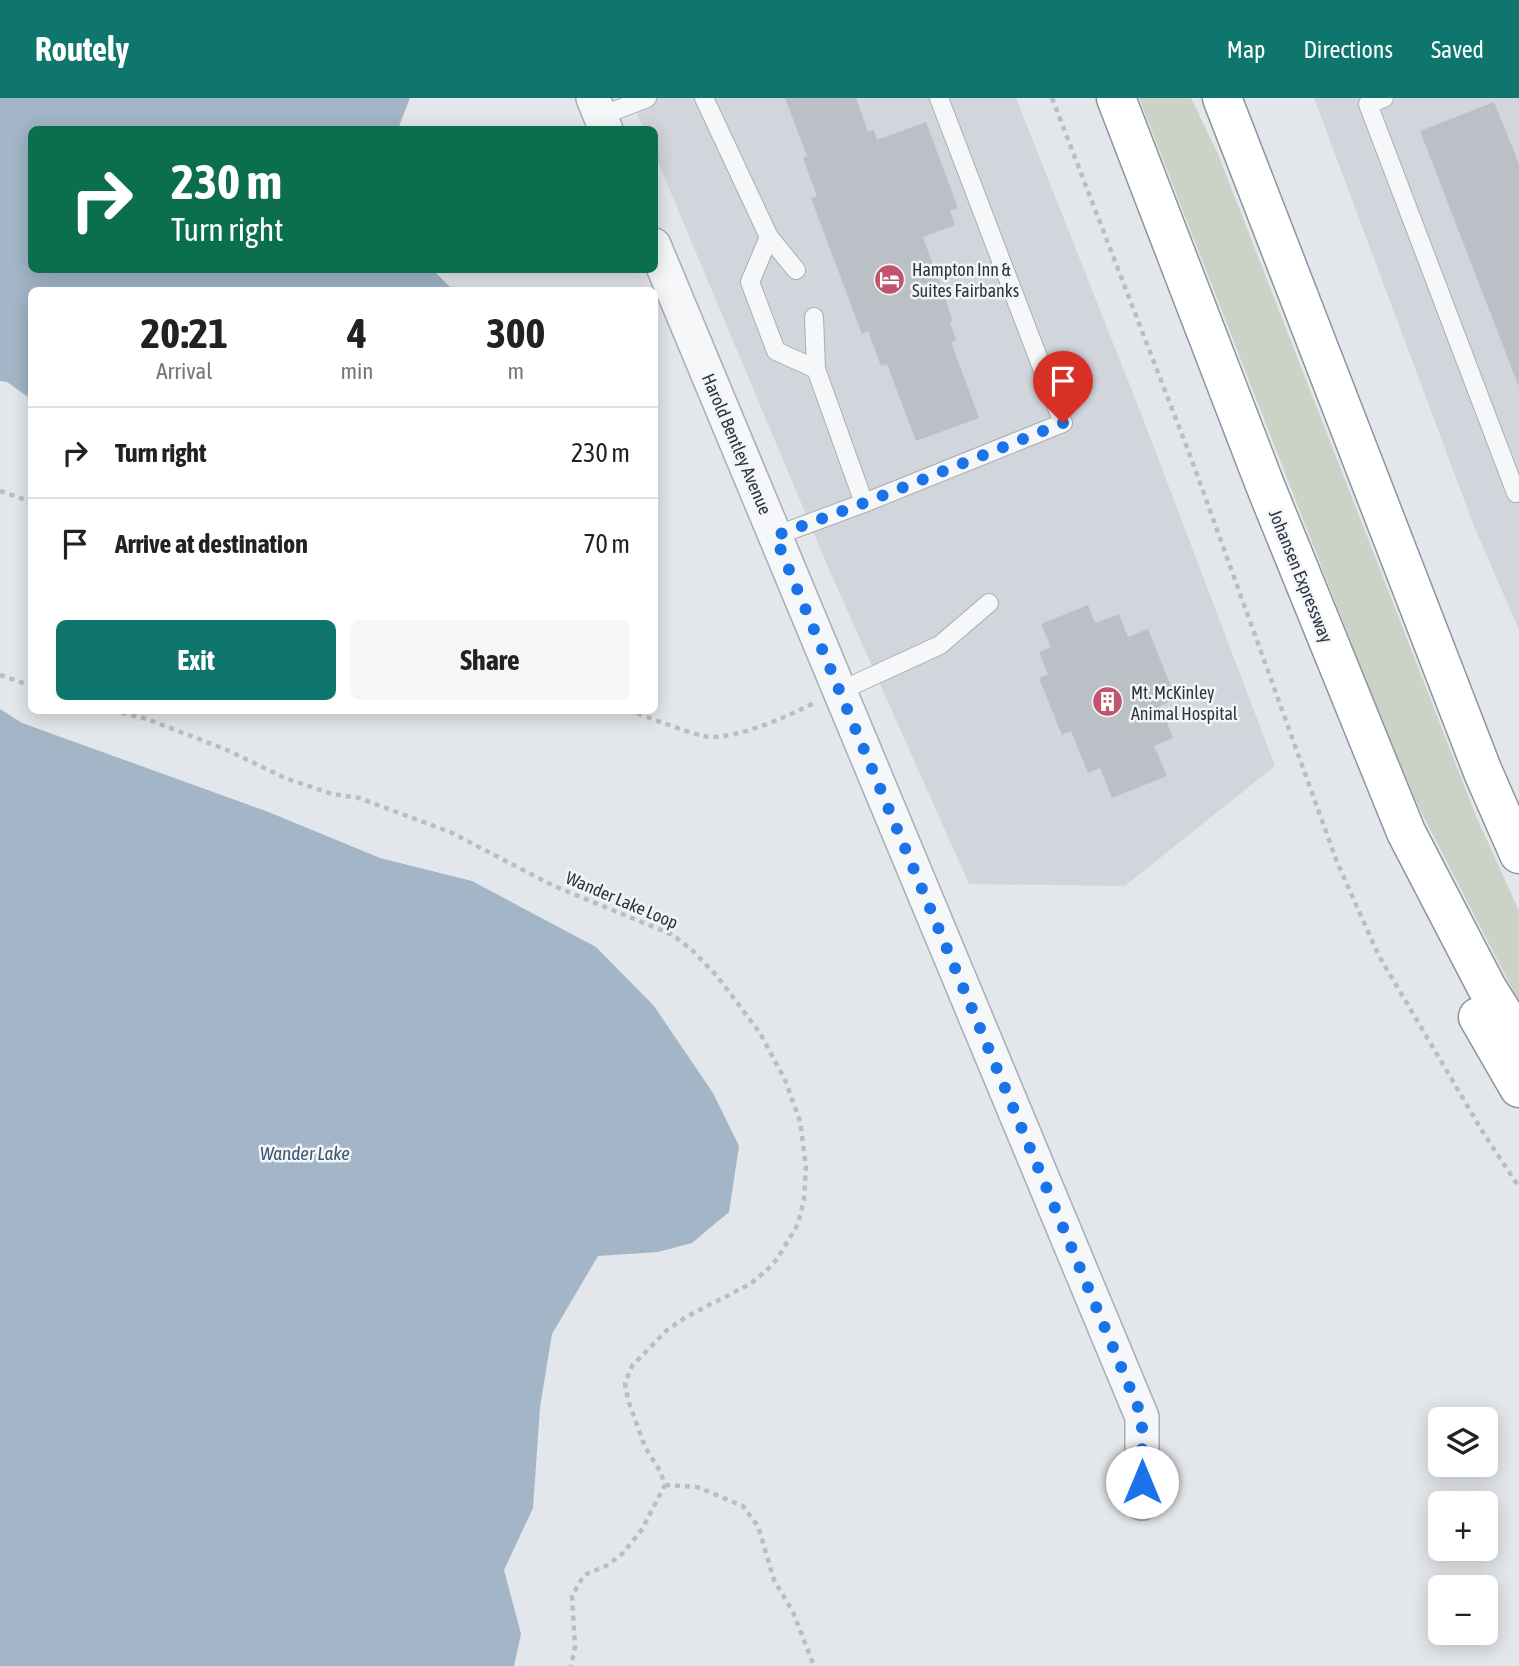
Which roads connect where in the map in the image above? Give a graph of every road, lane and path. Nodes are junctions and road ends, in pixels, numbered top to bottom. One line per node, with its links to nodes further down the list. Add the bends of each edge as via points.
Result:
1 (647, 98): 8 (lane)
2 (704, 98): 9 (lane)
3 (939, 98): 17 (lane, via 1063,423)
4 (1052, 98): 29 (path, via 1191,458 1337,862 1379,956)
5 (1116, 98): 25 (highway, Johansen Expressway, via 1265,485)
6 (1222, 98): 26 (highway, via 1483,772)
7 (1384, 98): 15 (lane, via 1368,104)
8 (600, 115)
9 (769, 237): 11 (lane); 13 (lane, via 750,282 776,351)
10 (658, 255): 18 (street, Harold Bentley Avenue)
11 (796, 270)
12 (814, 317): 13 (lane)
13 (816, 369): 17 (lane)
14 (0, 491): 16 (path)
15 (1519, 492)
16 (28, 501)
17 (864, 503): 18 (lane)
18 (775, 536): 22 (street, Harold Bentley Avenue)
19 (989, 603): 22 (lane, via 940,645)
20 (0, 675): 21 (path)
21 (28, 685)
22 (840, 691): 24 (path, via 785,718 710,737); 31 (street, Harold Bentley Avenue, via 1142,1417)
23 (128, 714): 30 (path, Wander Lake Loop, via 227,750 285,778 359,798 450,832 554,886 673,935 717,976 760,1033 800,1121 806,1167 801,1212 788,1243 766,1271 667,1330 632,1366 625,1383 628,1400)
24 (640, 714)
25 (1406, 832): 27 (highway, Johansen Expressway); 28 (highway, via 1451,956 1487,1034)
26 (1519, 854)
27 (1519, 1039)
28 (1519, 1088)
29 (1519, 1187)
30 (665, 1485): 32 (path, via 641,1531 622,1554 584,1575 577,1585 572,1596 575,1647); 33 (path, via 697,1487 743,1506 758,1526 774,1580 793,1612)
31 (1142, 1503)
32 (571, 1666)
33 (814, 1666)

